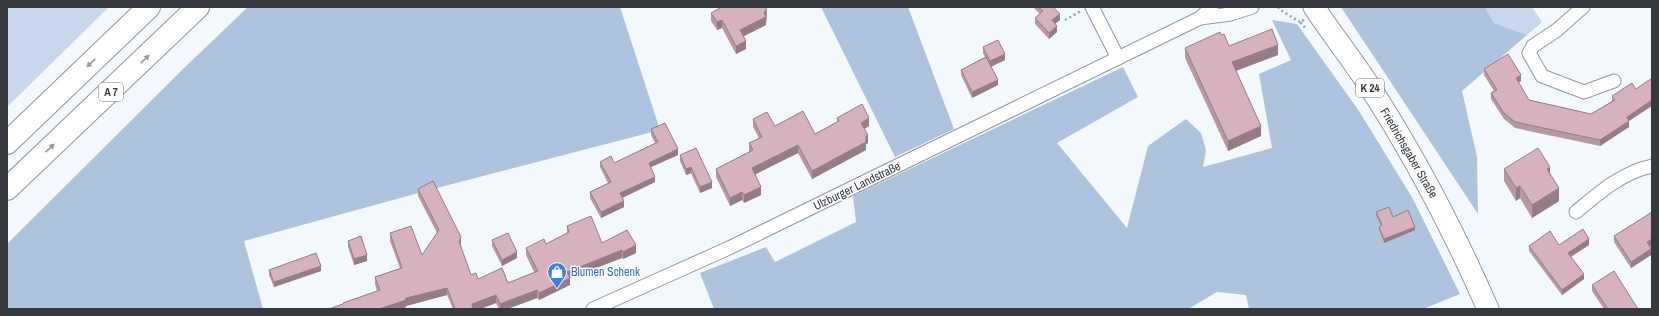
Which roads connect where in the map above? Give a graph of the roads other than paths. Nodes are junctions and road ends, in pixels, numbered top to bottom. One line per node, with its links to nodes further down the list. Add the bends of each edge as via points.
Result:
1 (149, 7): 11 (highway, one-way to 11)
2 (198, 7): 13 (highway, A 7, one-way to 2)
3 (1212, 7): 8 (street, Ulzburger Landstraße)
4 (1252, 7): 8 (street, Ulzburger Landstraße, via 1231,14)
5 (1583, 7): 10 (street, via 1557,30 1533,46 1529,53 1542,76 1584,92)
6 (1089, 8): 9 (street)
7 (1310, 14): 16 (main road, Friedrichsgaber Straße / K 24, via 1368,83 1449,226)
8 (1200, 18): 9 (street, Ulzburger Landstraße)
9 (1118, 58): 15 (street, Ulzburger Landstraße, via 729,248)
10 (1614, 81)
11 (7, 143)
12 (1652, 166): 14 (street, via 1636,170 1610,184)
13 (7, 189)
14 (1576, 212)
15 (593, 309)
16 (1488, 309)

